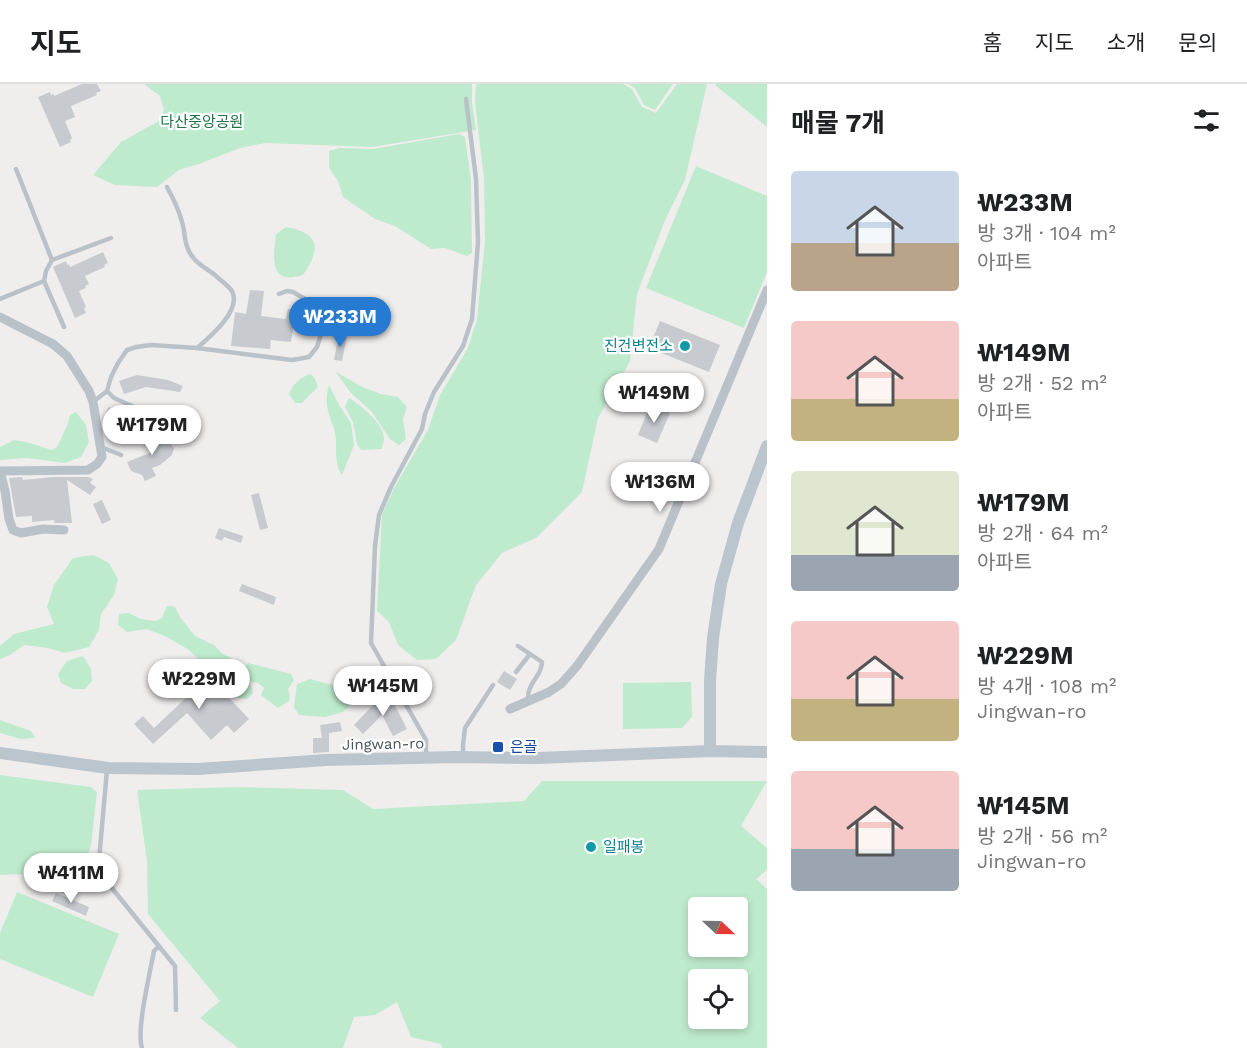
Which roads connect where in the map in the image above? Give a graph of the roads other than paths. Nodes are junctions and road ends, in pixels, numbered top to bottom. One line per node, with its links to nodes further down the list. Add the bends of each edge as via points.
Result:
1 (466, 99): 31 (lane, via 476,179 478,242 472,319 463,346 434,392 422,429 391,486 379,515 375,546 371,643 426,740)
2 (16, 169): 5 (lane)
3 (167, 188): 12 (lane, via 182,222 187,248 200,265 232,291 231,312)
4 (111, 238): 5 (lane)
5 (52, 260): 6 (lane)
6 (44, 281): 9 (lane); 11 (lane)
7 (767, 290): 25 (street, via 659,549 577,666 561,684)
8 (279, 294): 12 (lane, via 293,292 324,309 323,328 309,357 292,360)
9 (0, 299)
10 (0, 317): 14 (street, via 53,344 67,356)
11 (64, 327)
12 (197, 348): 13 (lane, via 151,345 127,350 117,363)
13 (107, 391): 14 (lane); 15 (lane)
14 (93, 402): 17 (street)
15 (143, 411)
16 (767, 446): 27 (main road, via 738,523 721,584 712,648)
17 (101, 447): 18 (lane); 19 (street, via 102,457 88,470)
18 (121, 455)
19 (0, 471): 20 (street, via 13,530)
20 (63, 530)
21 (519, 646): 22 (lane)
22 (530, 654): 23 (lane); 25 (lane, via 542,662 542,670 528,692)
23 (516, 672)
24 (493, 685): 30 (lane, via 465,728)
25 (528, 702): 26 (street)
26 (510, 709)
27 (710, 751): 28 (main road, Jingwan-ro); 30 (main road, Jingwan-ro)
28 (767, 752)
29 (0, 753): 32 (main road, Jingwan-ro)
30 (464, 757): 31 (main road, Jingwan-ro)
31 (426, 758): 32 (main road, Jingwan-ro, via 326,760 198,770)
32 (108, 768): 33 (lane, via 98,871)
33 (159, 946): 34 (lane, via 175,966); 35 (lane, via 154,951 141,1026)
34 (176, 1010)
35 (142, 1048)

